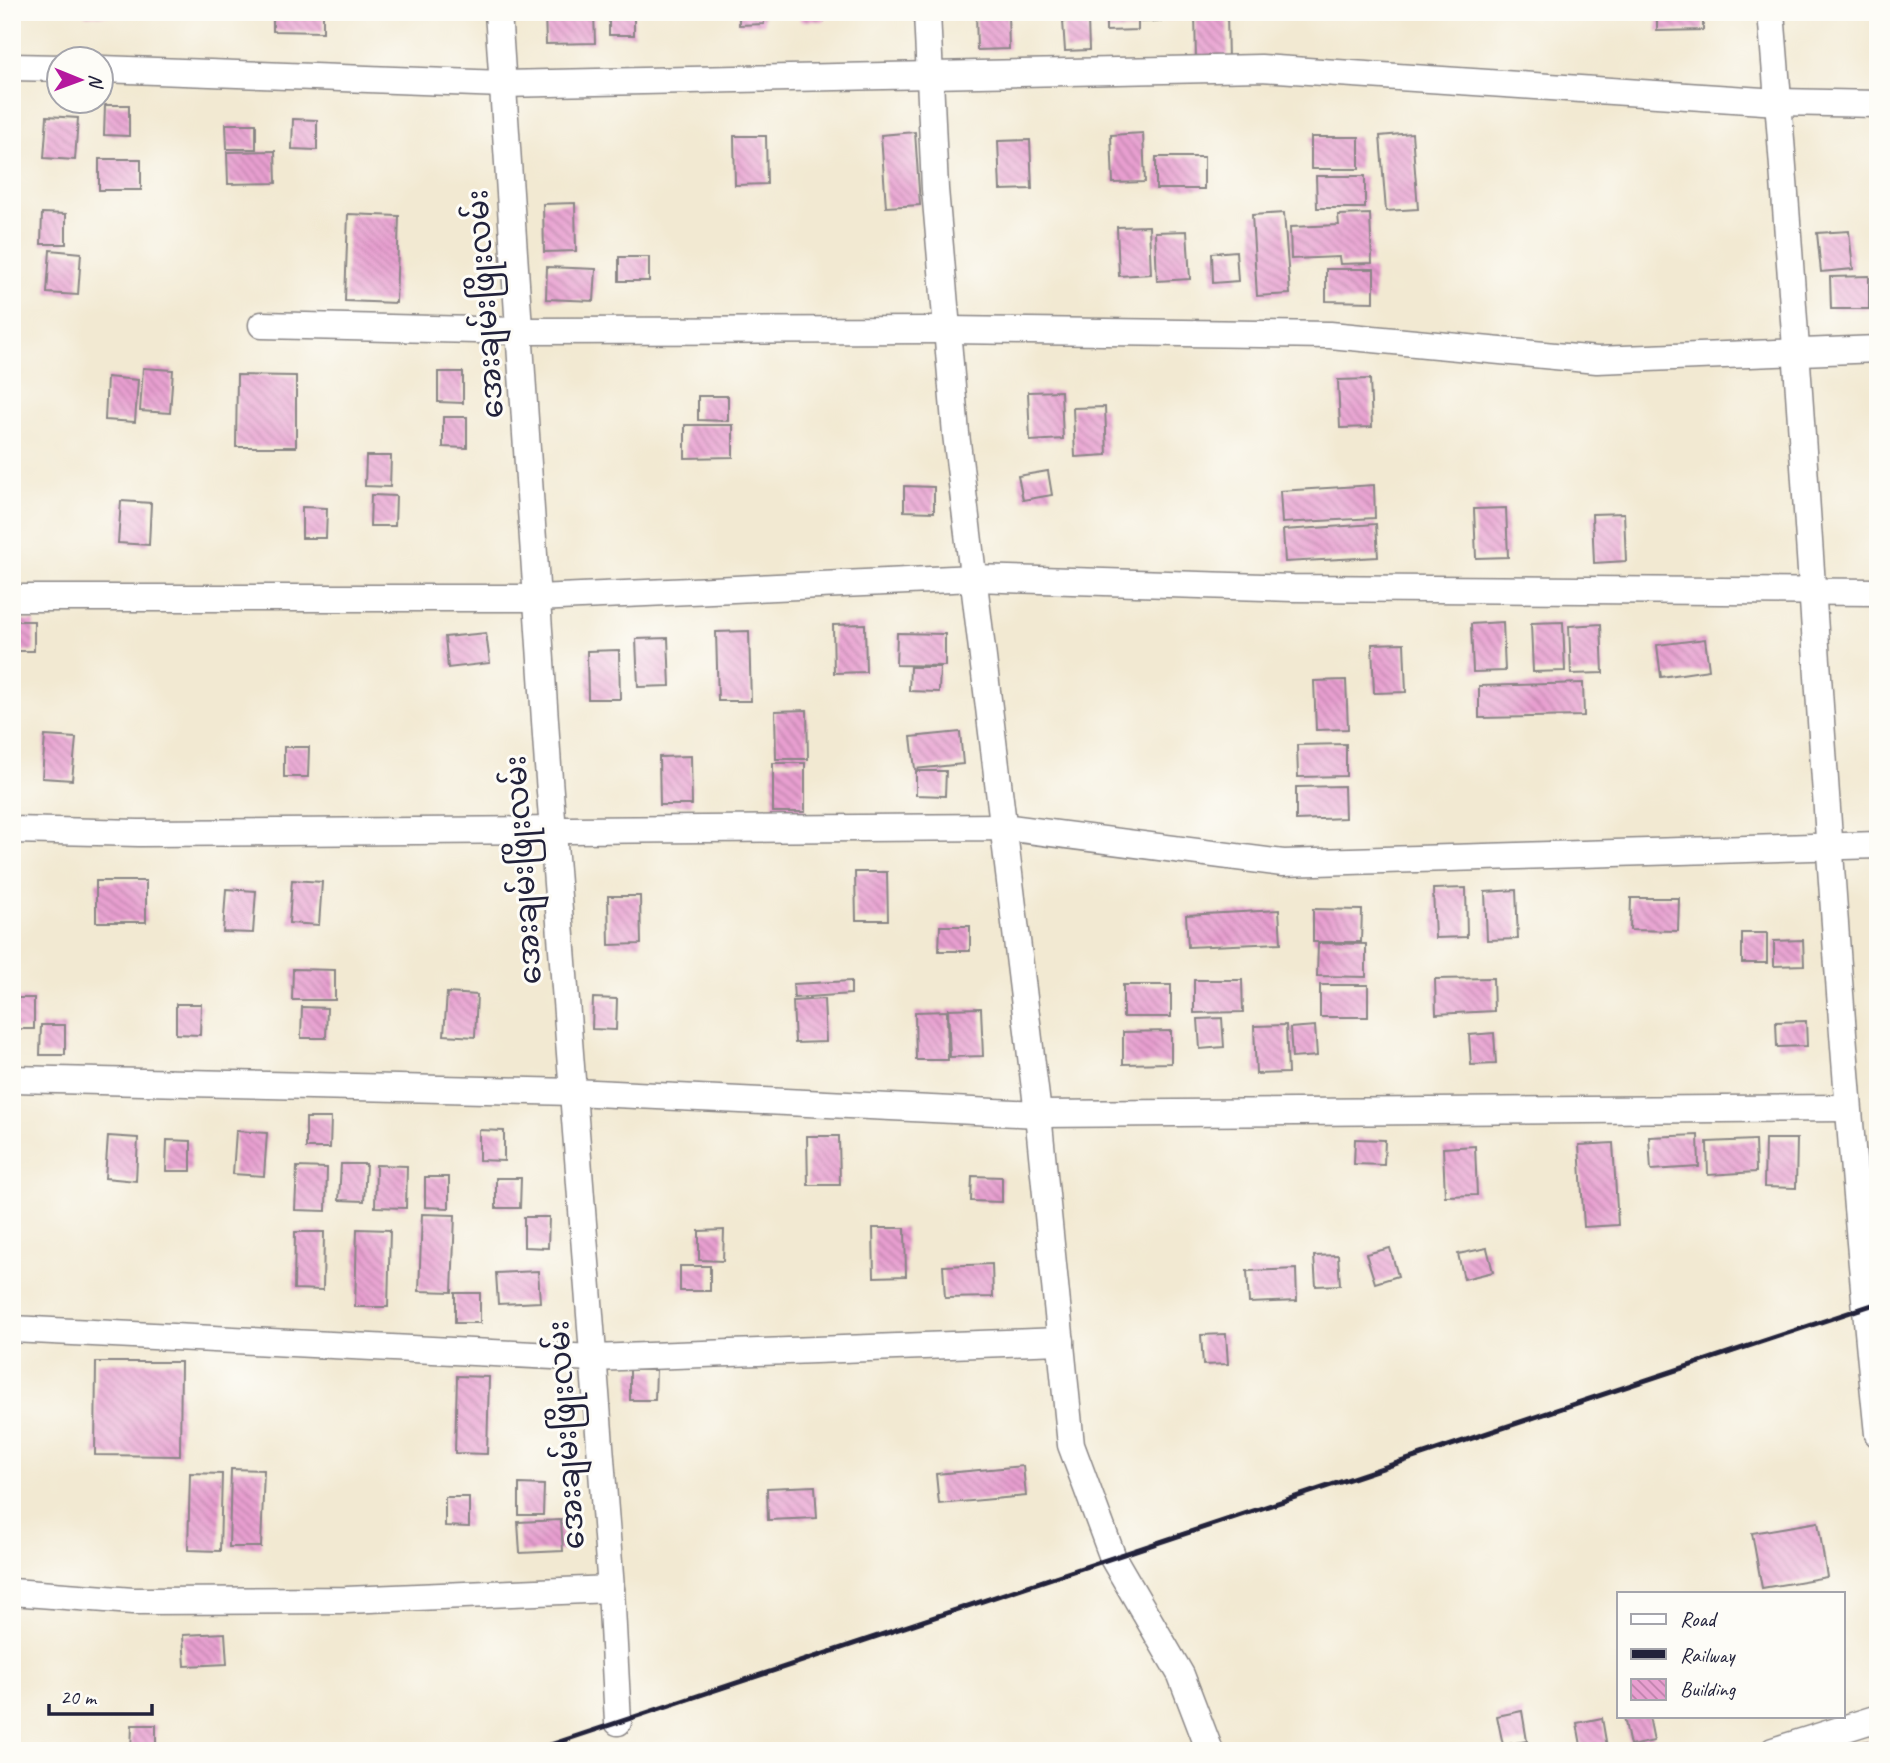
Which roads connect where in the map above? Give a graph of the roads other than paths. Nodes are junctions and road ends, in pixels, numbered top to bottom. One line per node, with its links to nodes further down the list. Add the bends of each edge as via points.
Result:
1 (498, 12): 8 (street, အေးချမ်းဖြိုးလမ်း)
2 (927, 12): 7 (street)
3 (1771, 12): 9 (street)
4 (12, 67): 5 (street)
5 (46, 68)
6 (116, 70): 8 (street)
7 (930, 75): 8 (street); 9 (street, via 1261,68); 12 (street)
8 (503, 85): 13 (street, အေးချမ်းဖြိုးလမ်း)
9 (1779, 102): 10 (street); 15 (street)
10 (1878, 103)
11 (262, 325): 13 (street)
12 (947, 330): 13 (street); 15 (street, via 1330,335 1597,360); 16 (street)
13 (520, 331): 20 (street, အေးချမ်းဖြိုးလမ်း)
14 (1878, 349): 15 (street)
15 (1797, 351): 17 (street)
16 (974, 578): 17 (street, via 1293,588); 20 (street); 21 (street)
17 (1812, 590): 18 (street); 25 (street)
18 (1878, 593)
19 (12, 598): 20 (street)
20 (537, 598): 22 (street, အေးချမ်းဖြိုးလမ်း)
21 (1004, 827): 22 (street); 25 (street, via 1283,863); 29 (street)
22 (553, 828): 23 (street); 27 (street, အေးချမ်းဖြိုးလမ်း)
23 (12, 830)
24 (1878, 845): 25 (street)
25 (1828, 846): 28 (street)
26 (12, 1079): 27 (street)
27 (573, 1091): 29 (street); 32 (street, အေးချမ်းဖြိုးလမ်း)
28 (1848, 1108): 29 (street); 33 (street)
29 (1038, 1114): 31 (street)
30 (12, 1329): 32 (street)
31 (1060, 1341): 32 (street); 38 (street, via 1071,1445 1113,1558 1181,1675)
32 (593, 1358): 34 (street, အေးချမ်းဖြိုးလမ်း)
33 (1878, 1434)
34 (611, 1589): 35 (street, via 319,1600 133,1601); 37 (street, အေးချမ်းဖြိုးလမ်း)
35 (12, 1592)
36 (1878, 1718): 39 (street)
37 (618, 1722)
38 (1210, 1751)
39 (1773, 1751)

